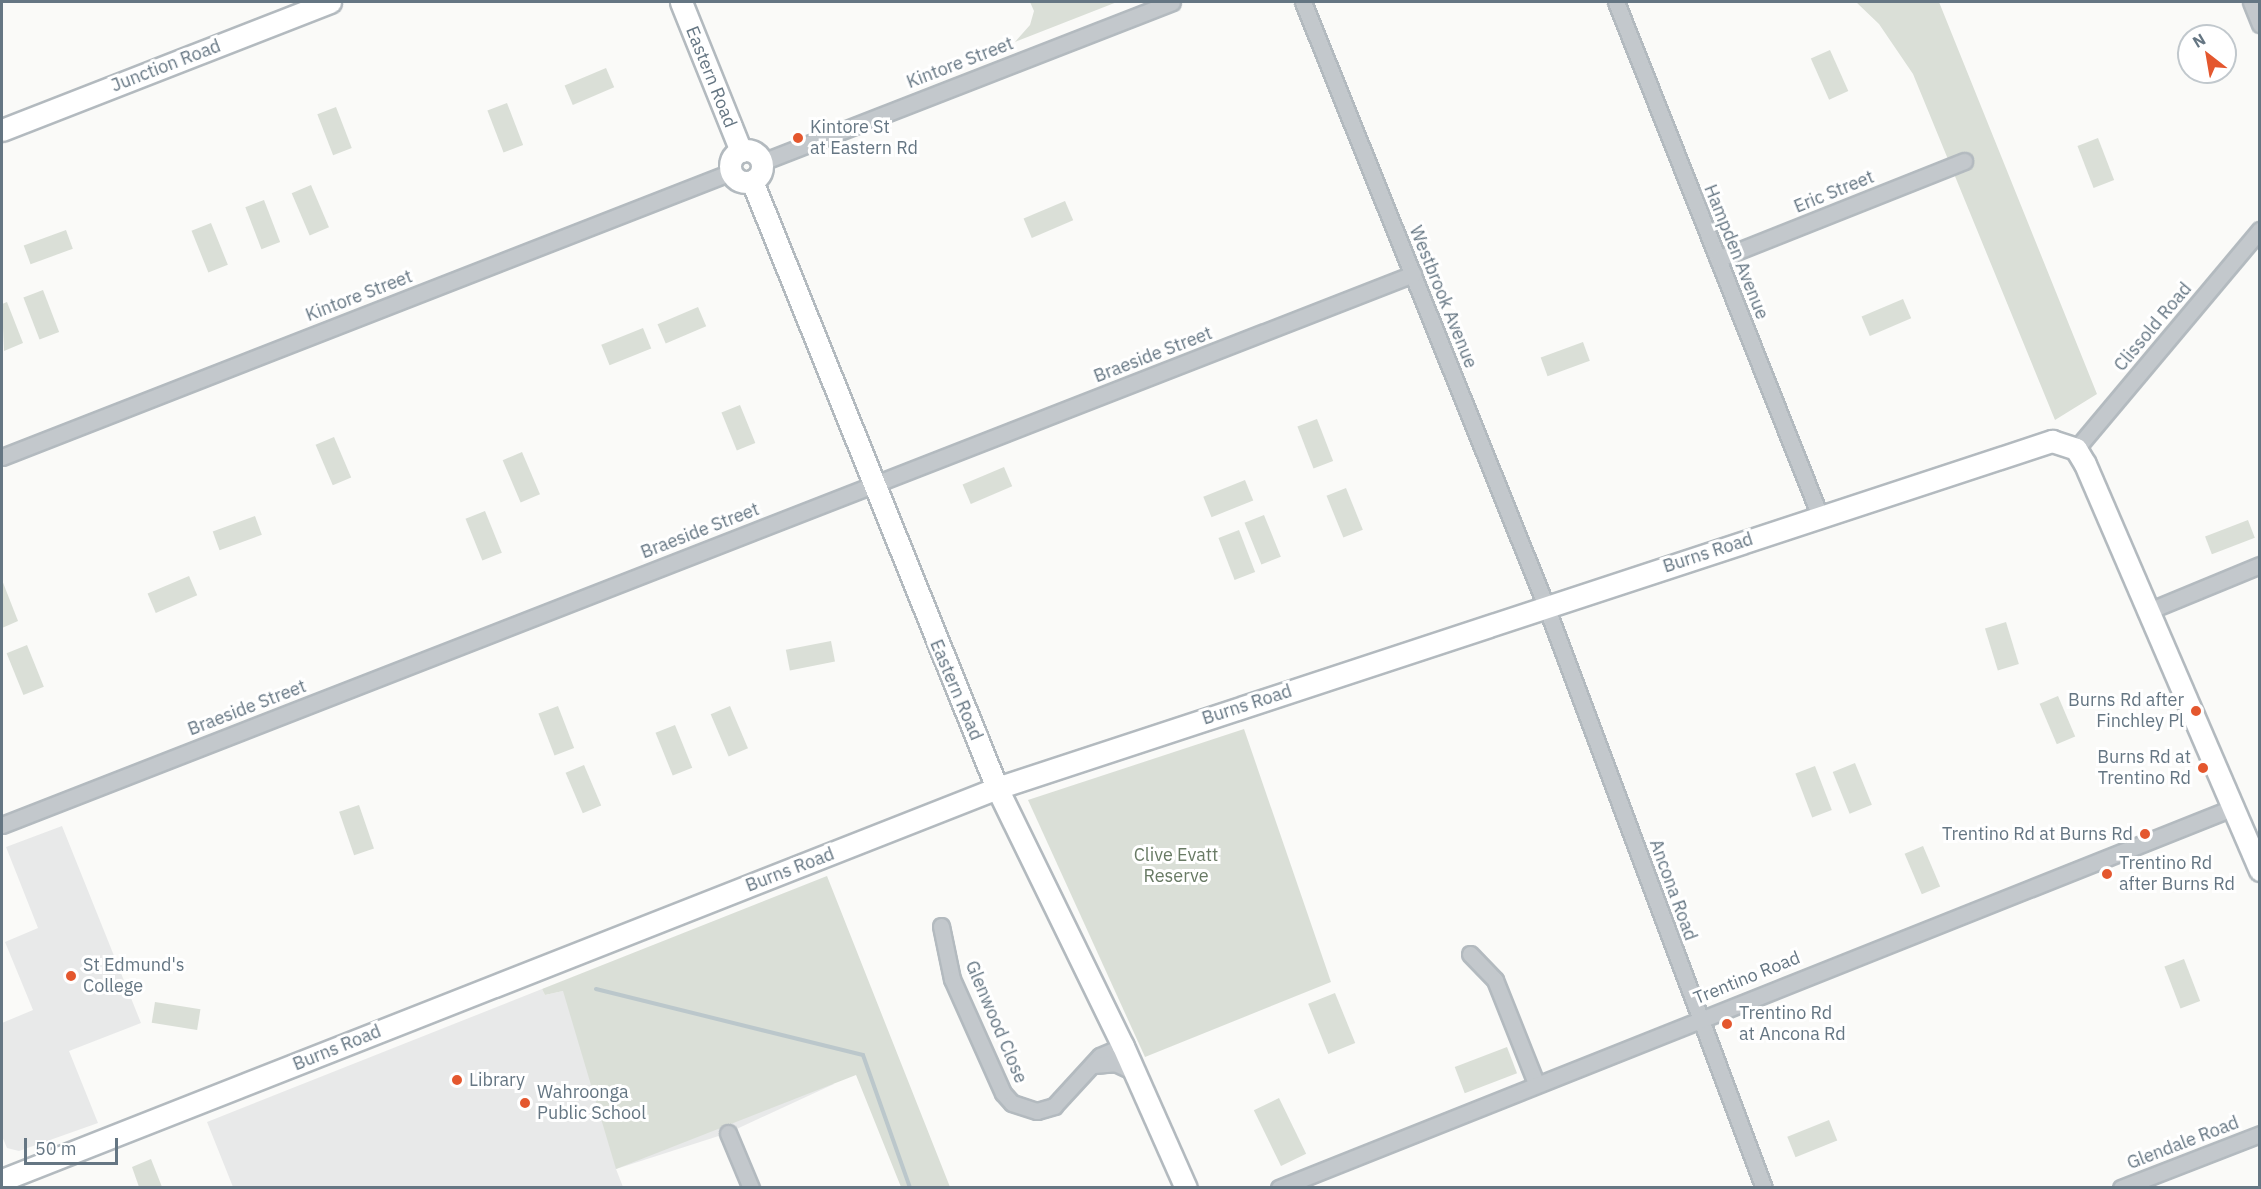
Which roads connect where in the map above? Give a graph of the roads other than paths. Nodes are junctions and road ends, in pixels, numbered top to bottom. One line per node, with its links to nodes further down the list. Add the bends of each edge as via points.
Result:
1 (330, 2): 6 (main road, Junction Road)
2 (681, 2): 7 (main road, Eastern Road)
3 (1172, 2): 9 (street, Kintore Street)
4 (1303, 2): 14 (street, Westbrook Avenue)
5 (1616, 2): 13 (street, Hampden Avenue)
6 (2, 130)
7 (741, 152): 9 (main road, via 755,153); 10 (main road, via 732,159)
8 (1964, 161): 13 (street, Eric Street)
9 (762, 162): 11 (main road, via 761,171)
10 (731, 172): 11 (main road, via 740,181); 16 (street, Kintore Street)
11 (752, 181): 17 (main road, Eastern Road)
12 (2259, 230): 15 (street, Clissold Road)
13 (1718, 259): 18 (street, Hampden Avenue)
14 (1413, 274): 17 (street, Braeside Street); 20 (street, Westbrook Avenue)
15 (2076, 449): 18 (main road, Burns Road, via 2052,441); 21 (main road)
16 (2, 456)
17 (873, 485): 22 (main road, Eastern Road); 24 (street, Braeside Street)
18 (1820, 516): 20 (main road, Burns Road)
19 (2259, 565): 21 (street)
20 (1546, 606): 22 (main road, Burns Road); 28 (street, Ancona Road)
21 (2146, 612): 23 (main road)
22 (998, 788): 29 (main road, Eastern Road); 35 (main road, Burns Road)
23 (2232, 808): 25 (main road); 28 (street, Trentino Road)
24 (2, 825)
25 (2259, 870)
26 (941, 926): 30 (street, Glenwood Close, via 952,979 1003,1093 1012,1102 1037,1111 1054,1106)
27 (1470, 954): 32 (street, via 1495,980)
28 (1700, 1018): 32 (street, Trentino Road); 39 (street, Ancona Road)
29 (1123, 1046): 30 (street, Glenwood Close, via 1100,1056); 31 (main road, Eastern Road)
30 (1094, 1065): 31 (street, via 1115,1063)
31 (1136, 1073): 37 (main road, Eastern Road)
32 (1536, 1083): 38 (street, Trentino Road)
33 (728, 1133): 36 (street)
34 (2259, 1134): 40 (street, Glendale Road)
35 (2, 1180)
36 (751, 1188)
37 (1186, 1188)
38 (1279, 1188)
39 (1764, 1188)
40 (2121, 1188)

